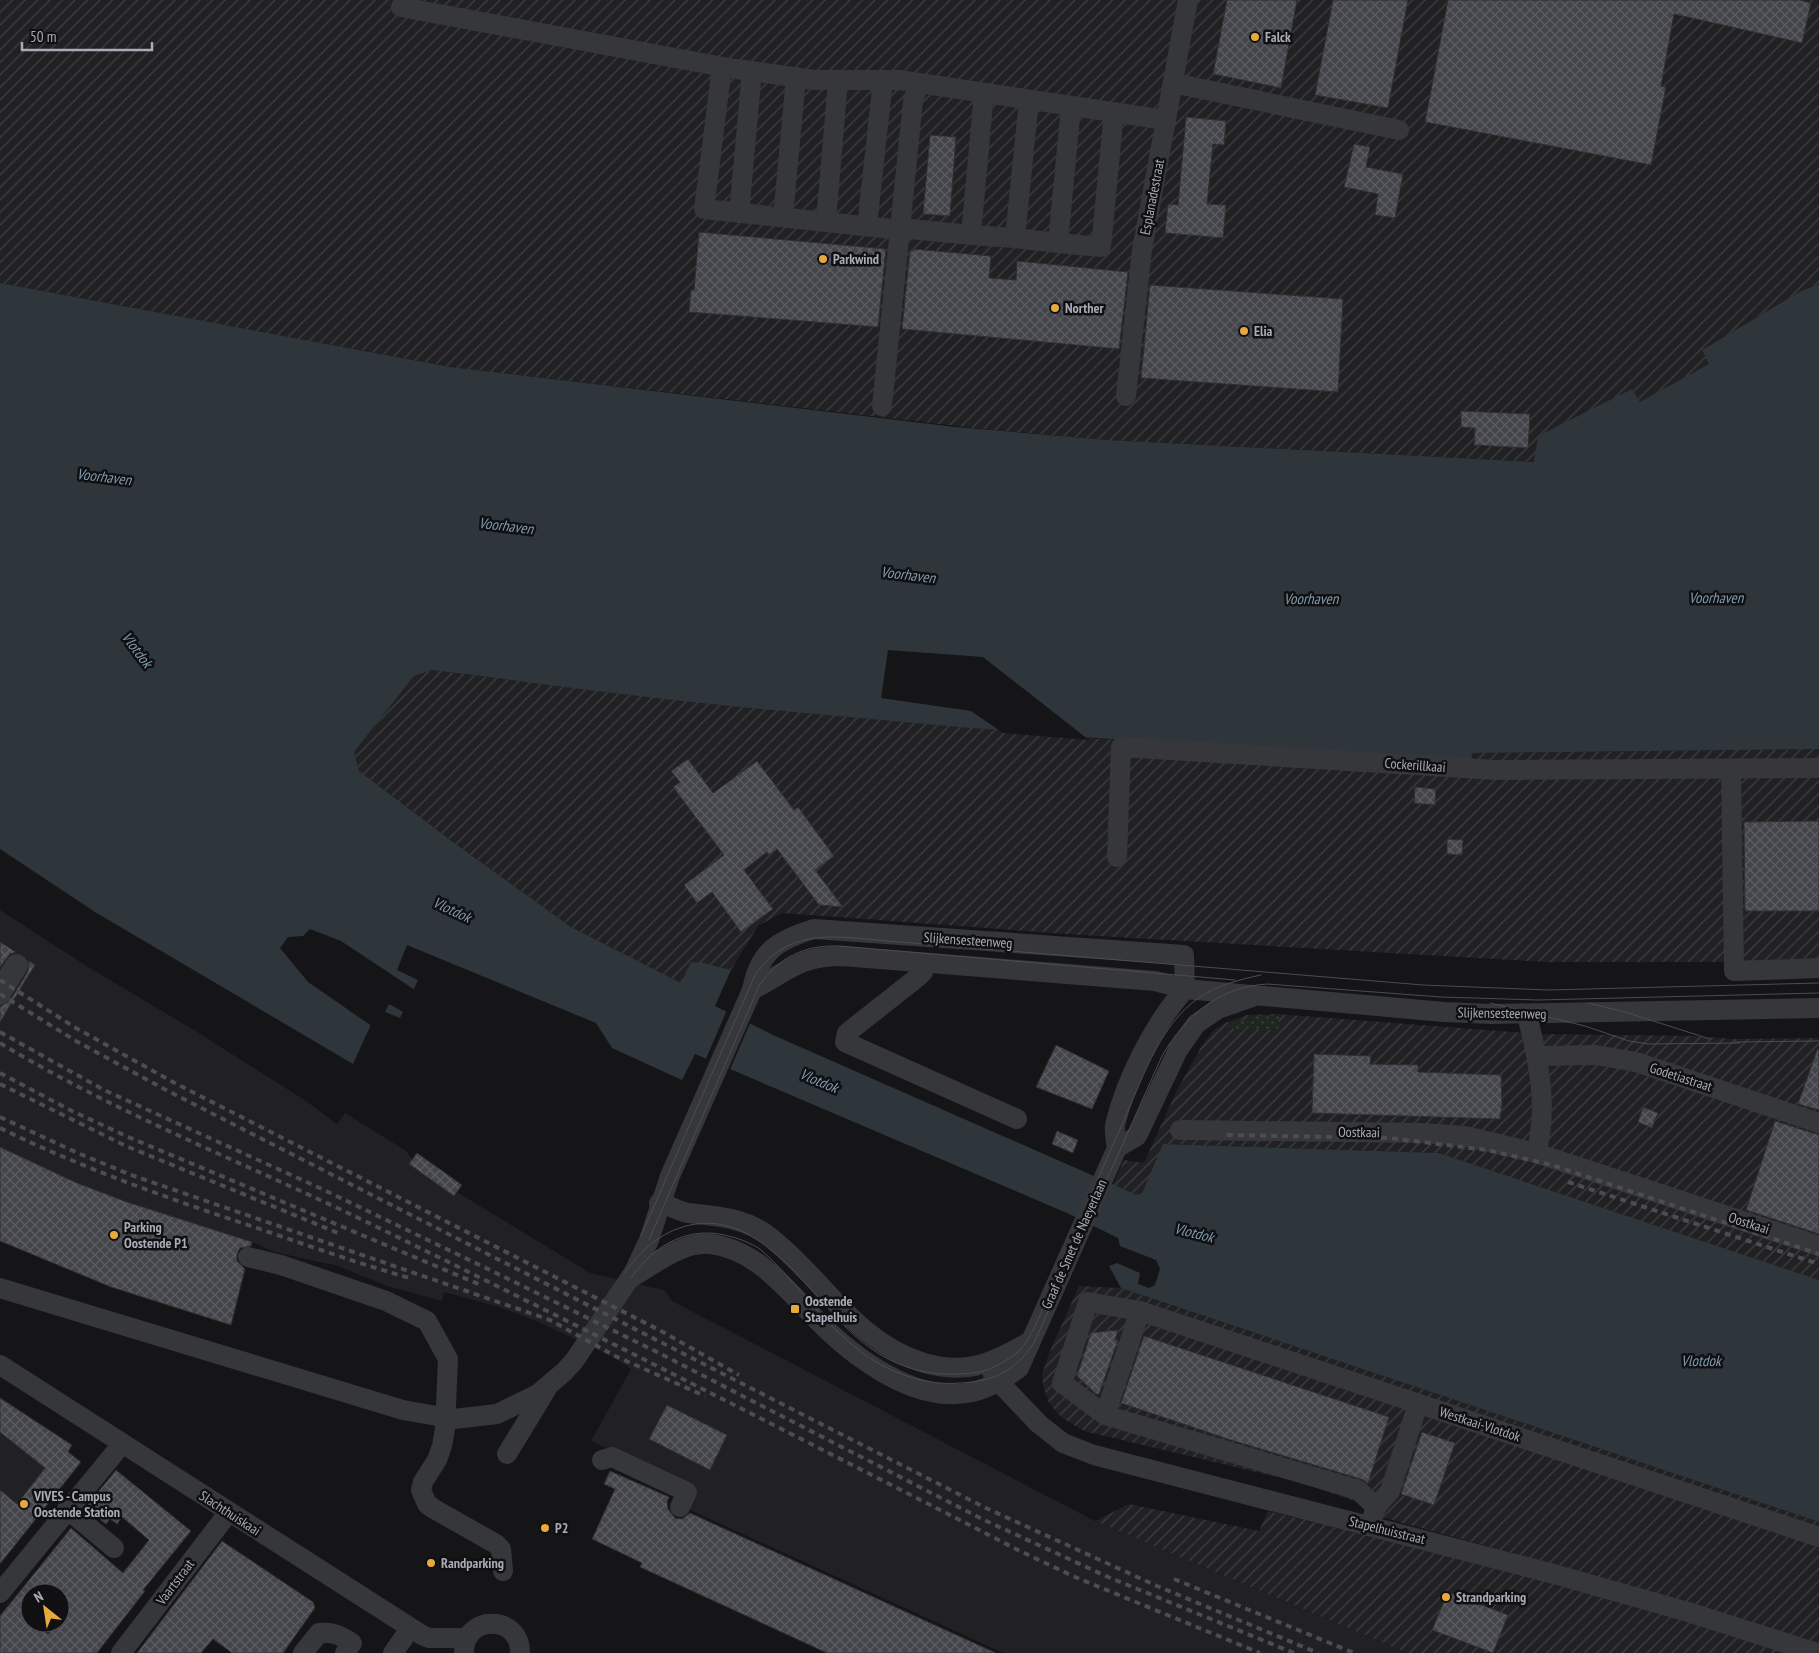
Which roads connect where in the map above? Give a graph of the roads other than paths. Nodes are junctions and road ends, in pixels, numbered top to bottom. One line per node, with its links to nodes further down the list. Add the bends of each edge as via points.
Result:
1 (1188, 0): 8 (street, Esplanadestraat)
2 (401, 7): 3 (street)
3 (722, 67): 4 (street); 16 (street, via 704,209)
4 (752, 71): 5 (street); 16 (street)
5 (796, 77): 6 (street); 17 (street)
6 (838, 80): 7 (street); 18 (street)
7 (883, 80): 9 (street); 19 (street)
8 (1173, 83): 14 (street, Esplanadestraat); 15 (street)
9 (919, 84): 10 (street); 20 (street, via 913,101)
10 (984, 93): 11 (street); 21 (street)
11 (1029, 100): 12 (street); 22 (street)
12 (1071, 106): 13 (street); 23 (street)
13 (1114, 112): 14 (street); 23 (street, via 1101,247)
14 (1166, 120): 24 (street, Esplanadestraat, via 1142,250)
15 (1399, 130)
16 (739, 213): 17 (street)
17 (783, 218): 18 (street)
18 (826, 222): 19 (street)
19 (867, 226): 20 (street)
20 (901, 229): 21 (street); 25 (street)
21 (971, 235): 22 (street)
22 (1015, 238): 23 (street)
23 (1058, 243)
24 (1126, 396)
25 (882, 406)
26 (1819, 768): 27 (street, Cockerillkaai)
27 (1731, 769): 28 (street, Cockerillkaai, via 1496,770 1121,747); 30 (street, via 1734,971)
28 (1117, 857)
29 (924, 963): 31 (street, Slijkensesteenweg, via 1155,981); 33 (street, Slijkensesteenweg, via 825,956 788,967); 39 (street, via 923,972 918,977 847,1032 845,1042)
30 (1819, 968)
31 (1185, 988): 33 (street, Slijkensesteenweg, via 1184,956 814,929 788,937 764,954); 35 (street, Slijkensesteenweg); 42 (street, Graaf de Smet de Naeyerlaan, via 1170,1006 1133,1076 1115,1126)
32 (0, 990): 34 (street, via 18,965)
33 (752, 991): 44 (street, Slijkensesteenweg)
34 (0, 995)
35 (1262, 995): 37 (street, Slijkensesteenweg, via 1444,1012); 42 (street, via 1218,1009 1196,1024 1178,1050 1138,1136)
36 (1819, 1008): 37 (street, Slijkensesteenweg)
37 (1527, 1015): 38 (street)
38 (1538, 1056): 40 (street, Godetiastraat, via 1596,1055 1636,1062); 43 (street, via 1542,1132)
39 (1017, 1120)
40 (1819, 1123)
41 (1180, 1130): 43 (street, Oostkaai, via 1431,1133 1465,1136)
42 (1117, 1148): 51 (street, Graaf de Smet de Naeyerlaan)
43 (1536, 1153): 45 (street, Oostkaai)
44 (659, 1203): 47 (street, Slijkensesteenweg); 53 (street, via 686,1212 726,1217 770,1237 856,1324 882,1344 909,1358 940,1368)
45 (1819, 1246)
46 (248, 1257): 70 (street, via 386,1301 427,1321 448,1359 442,1446 421,1490 427,1504 496,1544 501,1549)
47 (627, 1276): 52 (street); 55 (street, Graaf de Smet de Naeyerlaan, via 692,1246 710,1244 738,1251 759,1263 864,1361 897,1379 919,1389 946,1395 972,1392); 56 (street, via 574,1361)
48 (0, 1278): 59 (street)
49 (0, 1288): 59 (street)
50 (1140, 1311): 57 (street, Westkaai-Vlotdok); 60 (street); 60 (street, Westkaai-Vlotdok, via 1088,1302 1062,1383)
51 (1031, 1341): 53 (street); 55 (street, Graaf de Smet de Naeyerlaan, via 1019,1368)
52 (566, 1357): 56 (street); 58 (street, via 534,1385)
53 (989, 1362): 55 (street, Stapelhuisstraat)
54 (1, 1368): 61 (street, Slachthuiskaai)
55 (999, 1382): 67 (street, Stapelhuisstraat, via 1038,1424 1057,1439 1094,1455)
56 (548, 1387): 58 (street, via 513,1407); 62 (street)
57 (1418, 1404): 67 (street, via 1390,1491); 68 (street, Westkaai-Vlotdok)
58 (493, 1409): 59 (street, via 454,1414)
59 (426, 1411)
60 (1105, 1415): 67 (street, via 1358,1490)
61 (122, 1444): 65 (street); 66 (street, Slachthuiskaai)
62 (507, 1454)
63 (602, 1460): 64 (street, via 612,1457 687,1492)
64 (680, 1506)
65 (67, 1509): 69 (street); 71 (street)
66 (229, 1512): 73 (street, Slachthuiskaai, via 429,1638); 75 (street, Vaartstraat)
67 (1373, 1516): 79 (street, Stapelhuisstraat)
68 (1819, 1537)
69 (114, 1548)
70 (503, 1571)
71 (0, 1593)
72 (405, 1636): 77 (street)
73 (465, 1645): 78 (street, via 473,1629 493,1622 512,1631 518,1640)
74 (348, 1648): 76 (street, via 337,1634 319,1633)
75 (121, 1653)
76 (302, 1653)
77 (393, 1653)
78 (520, 1653)
79 (1817, 1653)

